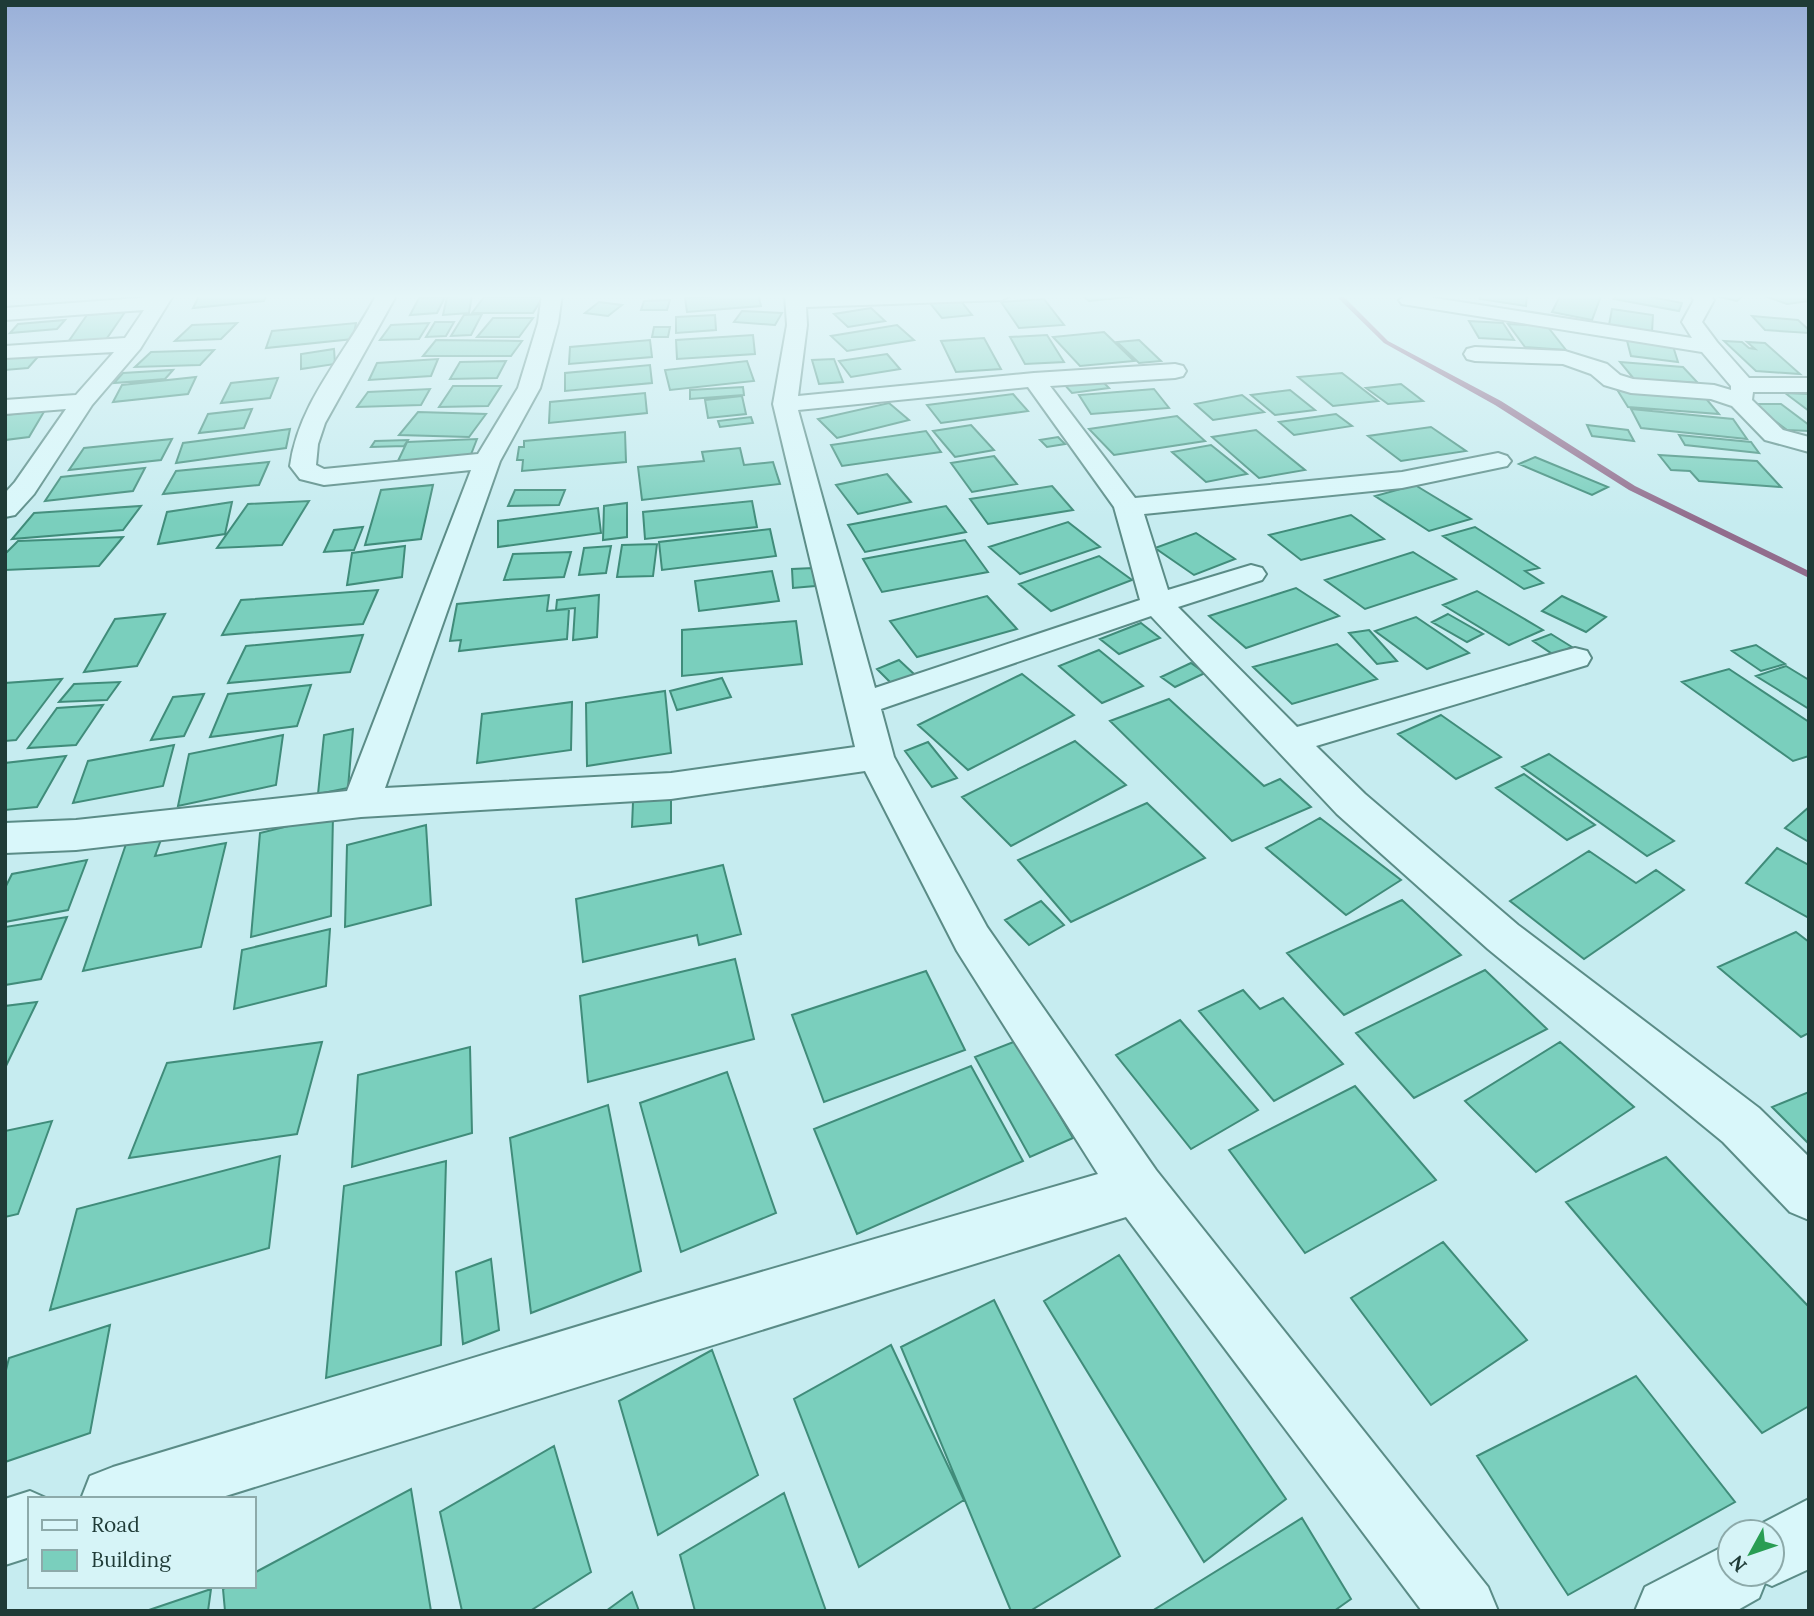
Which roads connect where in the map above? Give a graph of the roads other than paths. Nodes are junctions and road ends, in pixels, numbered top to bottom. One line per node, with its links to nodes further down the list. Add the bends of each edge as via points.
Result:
1 (110, 369): 11 (street)
2 (345, 369): 15 (street, via 311,423 303,452 303,466 309,473 324,477)
3 (534, 369): 15 (street, via 529,388)
4 (790, 369): 12 (street)
5 (1599, 369): 10 (street, via 1612,380 1631,386)
6 (1725, 369): 10 (street)
7 (1175, 371): 8 (street)
8 (1034, 380): 12 (street); 17 (street)
9 (1809, 386): 10 (street)
10 (1741, 393): 14 (street, via 1774,435)
11 (83, 401): 13 (street); 18 (street, via 25,488)
12 (785, 404): 22 (street)
13 (5, 407)
14 (1809, 445)
15 (487, 461): 25 (street)
16 (1498, 461): 17 (street, via 1402,480)
17 (1128, 507): 20 (street)
18 (5, 509)
19 (1251, 574): 20 (street)
20 (1156, 603): 22 (street, via 956,675); 23 (street)
21 (1575, 658): 23 (street)
22 (863, 703): 24 (street)
23 (1290, 741): 28 (street, via 1351,804 1503,937 1741,1125)
24 (876, 757): 25 (street, via 671,786); 27 (street, via 972,939)
25 (362, 803): 26 (street, via 76,835)
26 (5, 838)
27 (1137, 1188): 29 (street); 35 (street)
28 (1809, 1194)
29 (119, 1497)
30 (28, 1525): 31 (street)
31 (5, 1532)
32 (1809, 1532): 33 (street)
33 (1786, 1545)
34 (1716, 1585): 36 (street)
35 (1464, 1611)
36 (1669, 1611)

